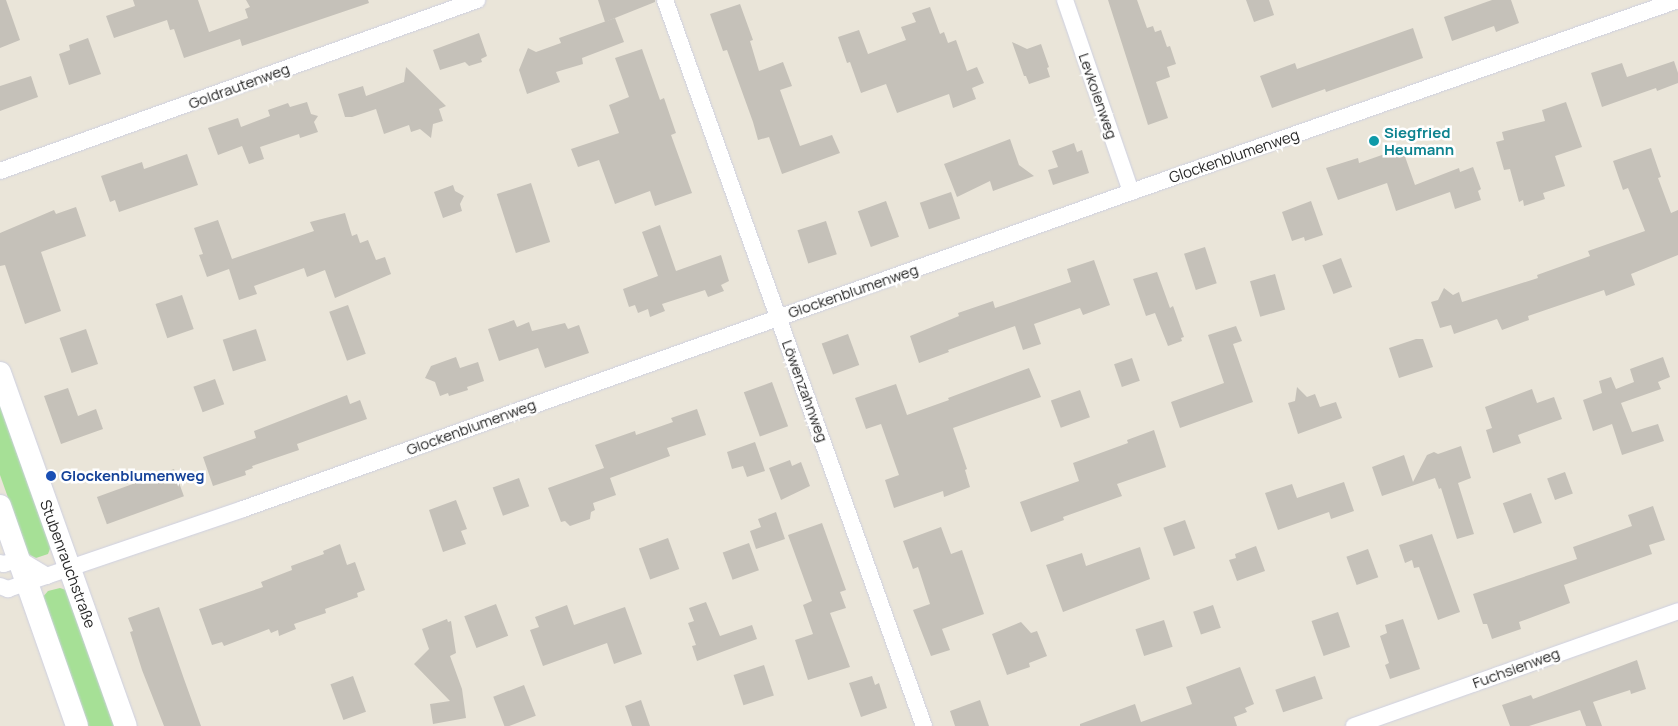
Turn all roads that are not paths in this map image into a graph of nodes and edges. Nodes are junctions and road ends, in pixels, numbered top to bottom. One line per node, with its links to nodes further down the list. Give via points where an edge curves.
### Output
1 (477, 0): 5 (street, Goldrautenweg)
2 (665, 0): 7 (street, Löwenzahnweg)
3 (1065, 0): 6 (street, Levkoienweg)
4 (1678, 0): 6 (street, Glockenblumenweg)
5 (0, 171)
6 (1131, 192): 7 (street, Glockenblumenweg)
7 (778, 318): 11 (street, Glockenblumenweg); 17 (street, Löwenzahnweg)
8 (0, 373): 11 (main road, Stubenrauchstraße)
9 (0, 506): 10 (main road)
10 (9, 561): 12 (main road)
11 (69, 567): 12 (street, Glockenblumenweg); 16 (main road, Stubenrauchstraße)
12 (37, 579): 13 (street, Glockenblumenweg, via 8,589); 15 (main road)
13 (0, 586)
14 (1678, 611): 18 (street, Fuchsienweg)
15 (77, 726)
16 (126, 726)
17 (924, 726)
18 (1354, 726)

